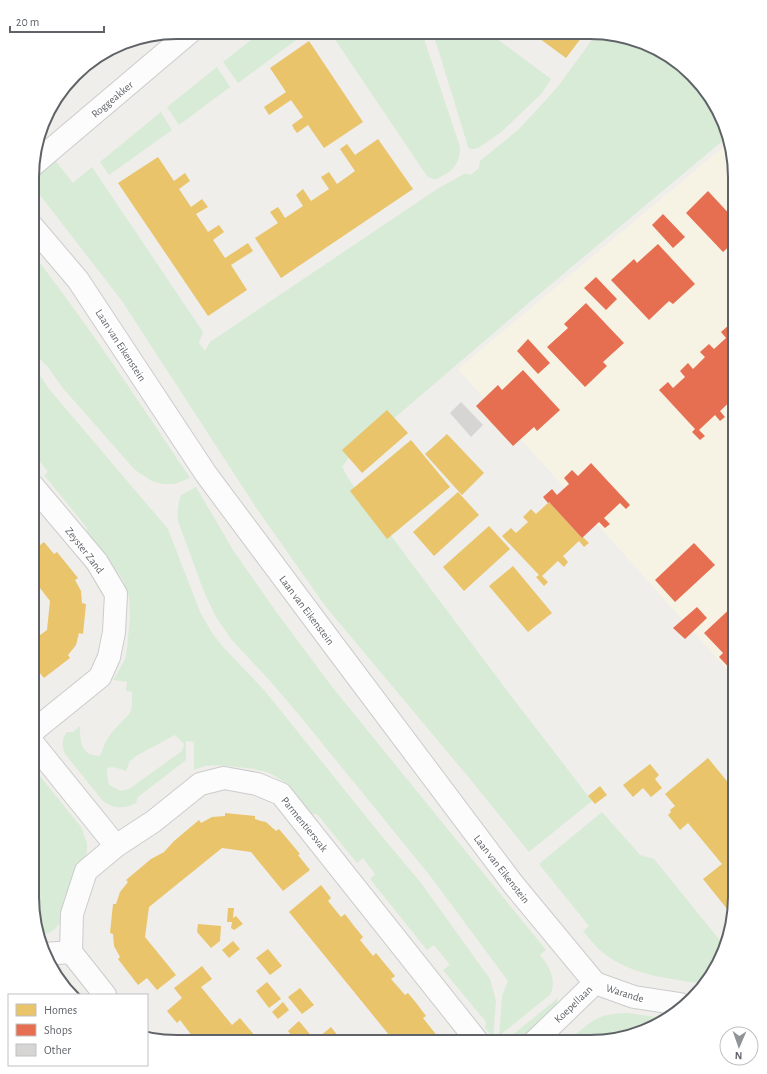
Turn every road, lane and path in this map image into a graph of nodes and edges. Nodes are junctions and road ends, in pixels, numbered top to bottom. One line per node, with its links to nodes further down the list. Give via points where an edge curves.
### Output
1 (182, 39): 2 (street, Roggeakker)
2 (40, 159)
3 (39, 234): 10 (street, Laan van Eikenstein, via 78,280 206,474 322,631 513,884)
4 (39, 493): 5 (street, Zeyster Zand, via 97,562 116,594 114,632 109,657 100,677)
5 (39, 726)
6 (39, 751): 7 (street)
7 (116, 846): 8 (street, Parmentiersvak, via 86,871 72,914); 13 (street, Parmentiersvak, via 154,821 200,784 224,778 257,784 281,794)
8 (71, 952): 9 (street); 11 (street)
9 (51, 954)
10 (595, 983): 12 (street, Warande, via 634,997); 14 (street, Koepellaan)
11 (104, 994)
12 (678, 1004)
13 (472, 1035)
14 (541, 1035)

